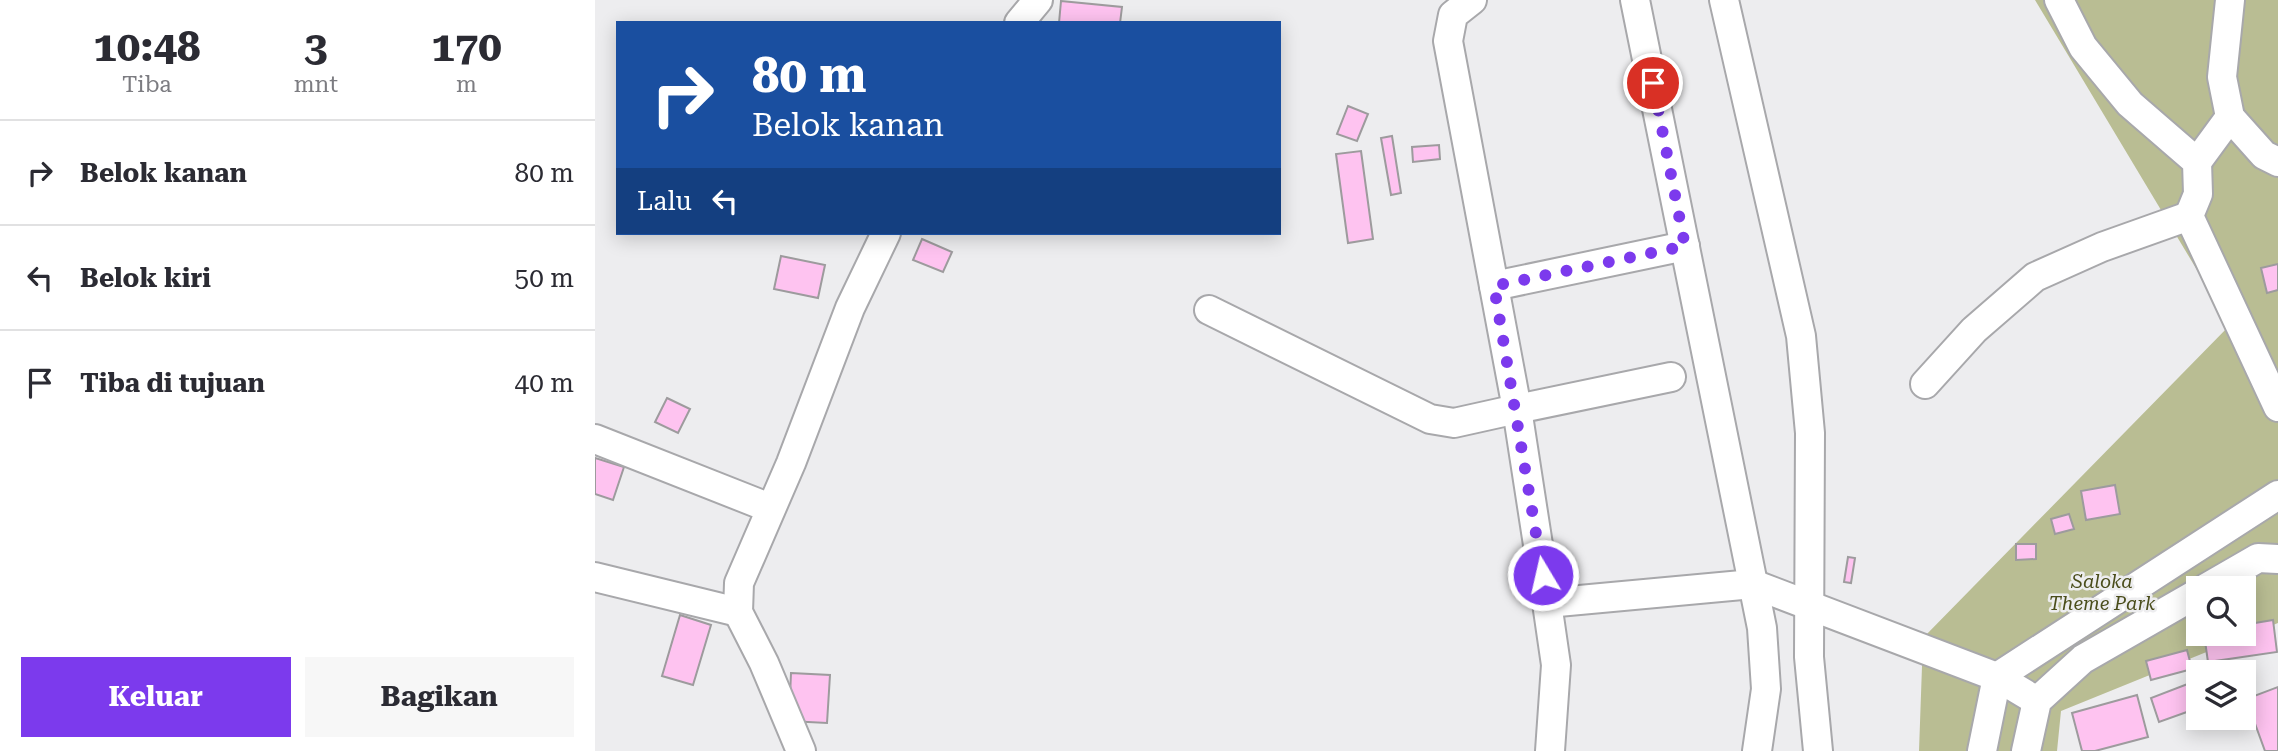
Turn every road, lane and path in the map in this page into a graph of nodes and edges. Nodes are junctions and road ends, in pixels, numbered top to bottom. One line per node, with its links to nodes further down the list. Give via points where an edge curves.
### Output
1 (1038, 0): 7 (street)
2 (1472, 0): 14 (street, via 1453,15 1448,41)
3 (1636, 0): 13 (street)
4 (1724, 0): 29 (street, via 1801,336 1810,433)
5 (2059, 0): 9 (street, via 2083,47 2130,104)
6 (2230, 0): 8 (street, via 2223,77)
7 (1021, 21)
8 (2230, 117): 9 (street); 10 (street, via 2264,155)
9 (2197, 162): 11 (street, via 2198,194)
10 (2278, 162)
11 (2189, 216): 17 (street, via 2035,277 1974,330); 18 (street)
12 (885, 235): 22 (street, via 854,297)
13 (1685, 246): 14 (street); 26 (street)
14 (1494, 286): 19 (street)
15 (1209, 310): 19 (street, via 1430,419 1454,423)
16 (1671, 377): 19 (street)
17 (1925, 384)
18 (2278, 407)
19 (1517, 409): 28 (street)
20 (595, 439): 22 (street)
21 (2278, 495): 31 (street)
22 (770, 508): 30 (street, via 739,583)
23 (2278, 559): 24 (street, via 2258,558)
24 (2227, 576)
25 (595, 577): 30 (street)
26 (1753, 584): 28 (street); 29 (street); 35 (street, via 1762,628 1766,689)
27 (2186, 600): 32 (street, via 2083,659)
28 (1547, 603): 34 (street, via 1556,665)
29 (1810, 608): 31 (street); 36 (street, via 1809,657)
30 (738, 612): 33 (street)
31 (1997, 677): 32 (street); 37 (street)
32 (2037, 701): 38 (street)
33 (801, 751)
34 (1550, 751)
35 (1757, 751)
36 (1818, 751)
37 (1982, 751)
38 (2026, 751)

